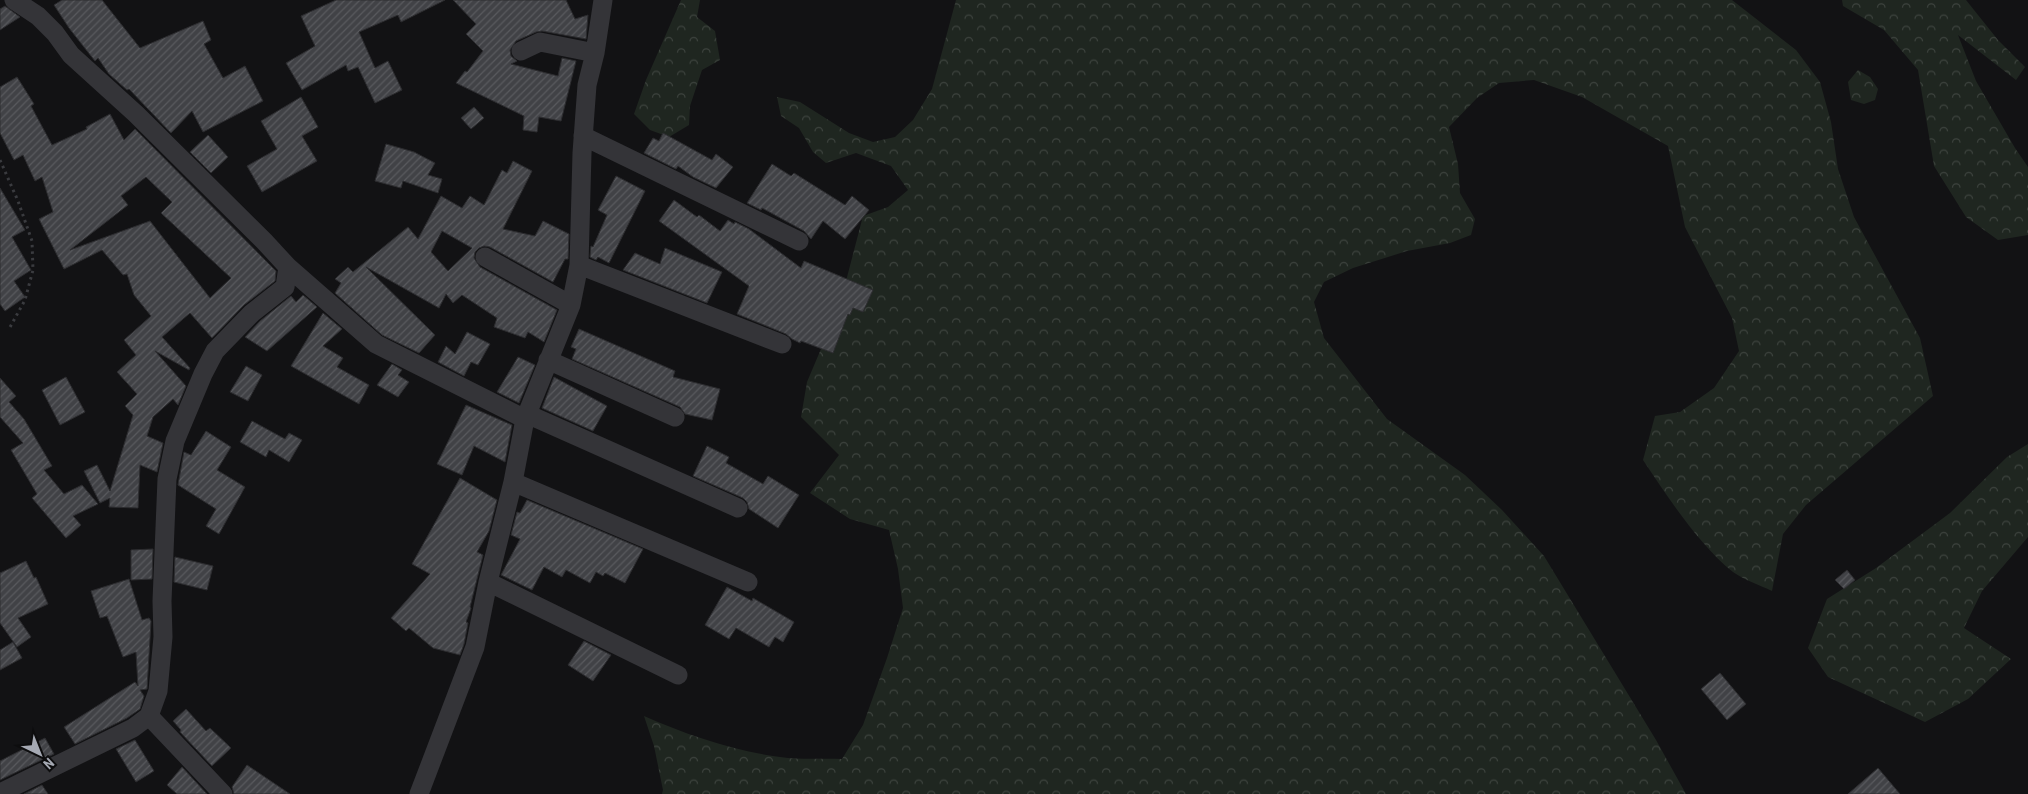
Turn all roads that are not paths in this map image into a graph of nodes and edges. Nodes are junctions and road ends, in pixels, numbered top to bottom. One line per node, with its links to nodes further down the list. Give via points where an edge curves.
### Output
1 (7, 0): 4 (street)
2 (14, 0): 11 (street, via 38,16 71,55 136,114)
3 (602, 0): 6 (street)
4 (0, 5)
5 (521, 51): 6 (street, via 540,42)
6 (595, 53): 7 (street, via 587,85)
7 (583, 136): 8 (street); 10 (street)
8 (799, 241)
9 (485, 257): 12 (street)
10 (579, 265): 12 (street); 13 (street)
11 (288, 267): 15 (street, via 376,344); 22 (street, via 284,286 215,351 176,442 167,479 163,637 158,691)
12 (571, 305): 14 (street)
13 (782, 344)
14 (548, 360): 15 (street); 16 (street)
15 (526, 416): 17 (street); 18 (street)
16 (675, 417)
17 (513, 482): 19 (street); 20 (street)
18 (738, 508)
19 (488, 582): 21 (street); 25 (street, via 475,647)
20 (748, 582)
21 (678, 675)
22 (150, 716): 23 (street, via 133,728); 24 (street)
23 (0, 793)
24 (223, 794)
25 (419, 794)

